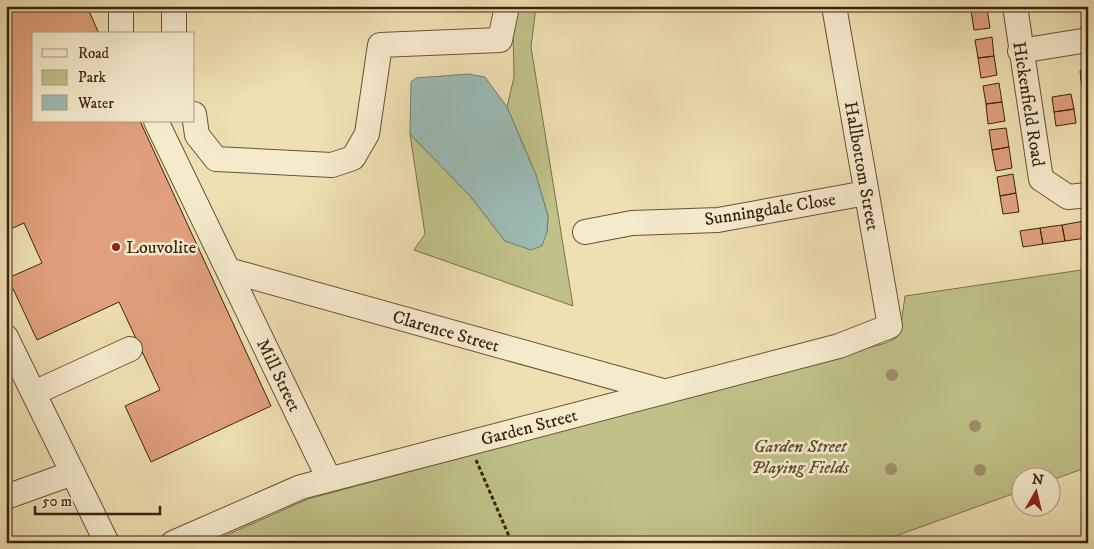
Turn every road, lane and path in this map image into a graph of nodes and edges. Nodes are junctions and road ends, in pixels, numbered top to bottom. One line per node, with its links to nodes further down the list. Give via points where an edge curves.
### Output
1 (121, 6): 6 (street)
2 (174, 6): 7 (street)
3 (507, 6): 10 (street, via 500,40 380,45 367,134 353,158 332,165 216,159 197,135)
4 (834, 6): 12 (street, Hallbottom Street)
5 (1014, 6): 9 (street, Hickenfield Road)
6 (121, 32)
7 (174, 32)
8 (1088, 40): 9 (street)
9 (1020, 51): 13 (street, Hickenfield Road, via 1042,179 1068,197)
10 (195, 121)
11 (156, 122): 15 (street, Mill Street)
12 (866, 193): 14 (street, Sunningdale Close, via 718,220 632,223); 16 (street, Hallbottom Street)
13 (1088, 194)
14 (585, 232)
15 (228, 270): 19 (street, Clarence Street); 23 (street, Mill Street)
16 (890, 326): 19 (street, Garden Street, via 839,346)
17 (9, 349): 20 (street)
18 (130, 349): 20 (street)
19 (665, 392): 21 (street, Garden Street)
20 (34, 393): 22 (street)
21 (469, 443): 23 (street, Garden Street); 27 (path)
22 (73, 473): 24 (street); 25 (street)
23 (329, 479): 26 (street, Garden Street, via 302,487)
24 (6, 497)
25 (107, 543)
26 (173, 543)
27 (512, 543)

